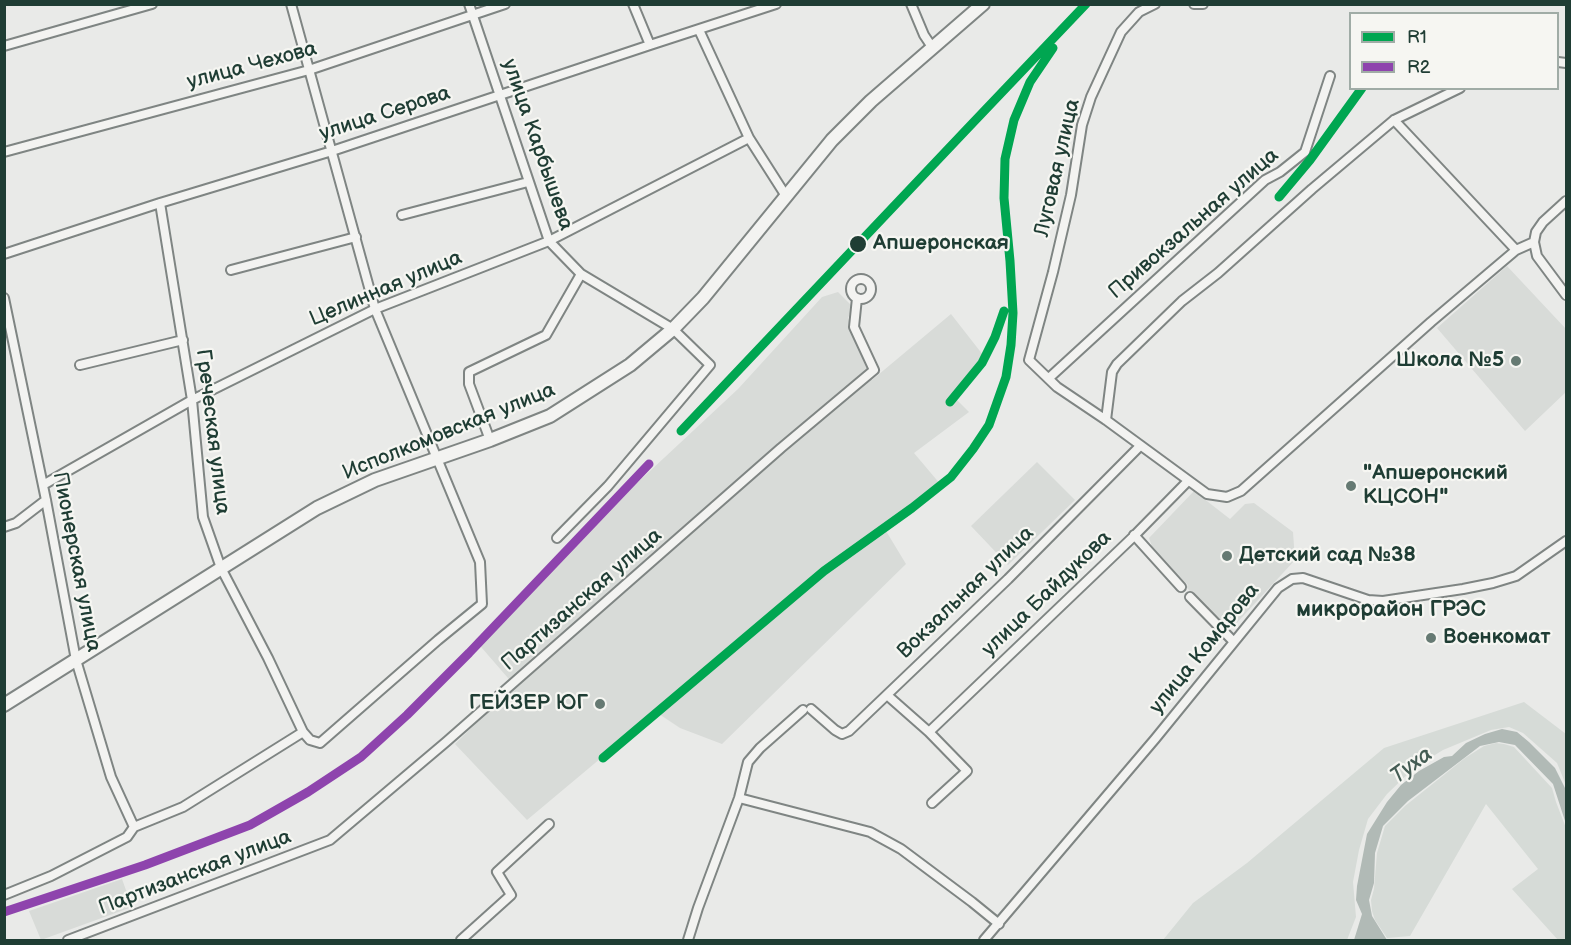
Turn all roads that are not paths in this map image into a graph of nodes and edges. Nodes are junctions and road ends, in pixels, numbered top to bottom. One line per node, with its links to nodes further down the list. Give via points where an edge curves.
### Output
1 (152, 4): 15 (street)
2 (291, 4): 17 (street)
3 (469, 4): 12 (street, улица Карбышева)
4 (505, 4): 12 (street, улица Чехова)
5 (633, 4): 14 (street)
6 (776, 4): 13 (street, улица Серова)
7 (911, 4): 16 (street)
8 (983, 4): 16 (main road, Исполкомовская улица)
9 (1155, 4): 44 (street, Луговая улица, via 1139,12 1121,32 1082,125 1071,195 1029,360)
10 (1194, 4): 11 (street)
11 (1203, 4)
12 (473, 16): 17 (street, улица Чехова); 20 (street, улица Карбышева)
13 (699, 30): 14 (street, улица Серова); 22 (street)
14 (650, 45): 20 (street, улица Серова)
15 (4, 46)
16 (932, 47): 26 (main road, Исполкомовская улица, via 840,132)
17 (309, 70): 23 (street); 24 (street, улица Чехова)
18 (1330, 76): 44 (street, Привокзальная улица, via 1305,152 1265,180)
19 (1456, 90): 21 (street)
20 (499, 95): 23 (street, улица Серова); 25 (street, улица Карбышева)
21 (1394, 120): 33 (street); 46 (street, via 1182,301 1117,364 1112,372)
22 (750, 138): 26 (street); 31 (street, Целинная улица)
23 (332, 151): 28 (street, улица Серова); 30 (street)
24 (4, 152)
25 (528, 182): 29 (street); 31 (street, улица Карбышева)
26 (786, 196): 41 (main road, Исполкомовская улица)
27 (1566, 201): 32 (street, via 1543,222)
28 (160, 203): 34 (street, улица Серова); 42 (street, Греческая улица)
29 (402, 215)
30 (356, 237): 35 (street); 40 (street)
31 (549, 241): 36 (street, улица Карбышева); 40 (street, Целинная улица)
32 (1534, 242): 33 (street); 37 (street, via 1537,256)
33 (1516, 250): 50 (street, via 1241,491 1227,497 1207,494)
34 (4, 254)
35 (231, 270)
36 (580, 274): 41 (street, улица Карбышева); 47 (street, via 546,335 470,372 470,384)
37 (1566, 295)
38 (4, 297): 51 (street, Пионерская улица)
39 (857, 298): 72 (street, Партизанская улица, via 854,327 874,370 330,840)
40 (375, 309): 45 (street, Целинная улица); 49 (street)
41 (673, 329): 47 (main road, Исполкомовская улица, via 630,365 550,416); 55 (street, улица Карбышева, via 710,365 608,486)
42 (183, 340): 43 (street); 45 (street, Греческая улица)
43 (80, 365)
44 (1049, 378): 46 (street)
45 (192, 400): 51 (street, Целинная улица); 57 (street, Греческая улица, via 203,517)
46 (1106, 420): 48 (street)
47 (490, 440): 49 (main road, Исполкомовская улица)
48 (1140, 446): 50 (street); 62 (street, Вокзальная улица)
49 (438, 459): 57 (main road, Исполкомовская улица, via 375,480 317,508); 64 (street, via 480,562 482,604 320,743)
50 (1188, 481): 54 (street, улица Байдукова)
51 (43, 484): 52 (street, Пионерская улица)
52 (46, 500): 53 (street, via 16,523); 61 (street, Пионерская улица)
53 (4, 527)
54 (1134, 535): 58 (street); 65 (street, улица Байдукова)
55 (556, 537)
56 (1566, 541): 60 (street, улица Комарова, via 1516,576 1383,601 1368,600 1303,578 1292,579 1278,588)
57 (221, 568): 61 (main road, Исполкомовская улица); 64 (street, Греческая улица)
58 (1181, 587)
59 (1190, 597): 60 (street)
60 (1234, 642): 71 (street, улица Комарова)
61 (76, 660): 63 (main road, Исполкомовская улица); 69 (street, Пионерская улица, via 111,777)
62 (888, 695): 65 (street); 66 (street, Вокзальная улица, via 842,734 807,710 759,748 748,762)
63 (4, 705)
64 (303, 732): 69 (street, via 183,807)
65 (929, 732): 67 (street, via 967,771)
66 (739, 798): 71 (street, via 870,832 901,849); 74 (street, Вокзальная улица)
67 (932, 803)
68 (549, 824): 73 (street, via 497,872 510,895)
69 (134, 827): 70 (street, via 127,837)
70 (4, 895)
71 (999, 924): 75 (street, улица Комарова)
72 (68, 940)
73 (460, 940)
74 (688, 940)
75 (984, 940)

